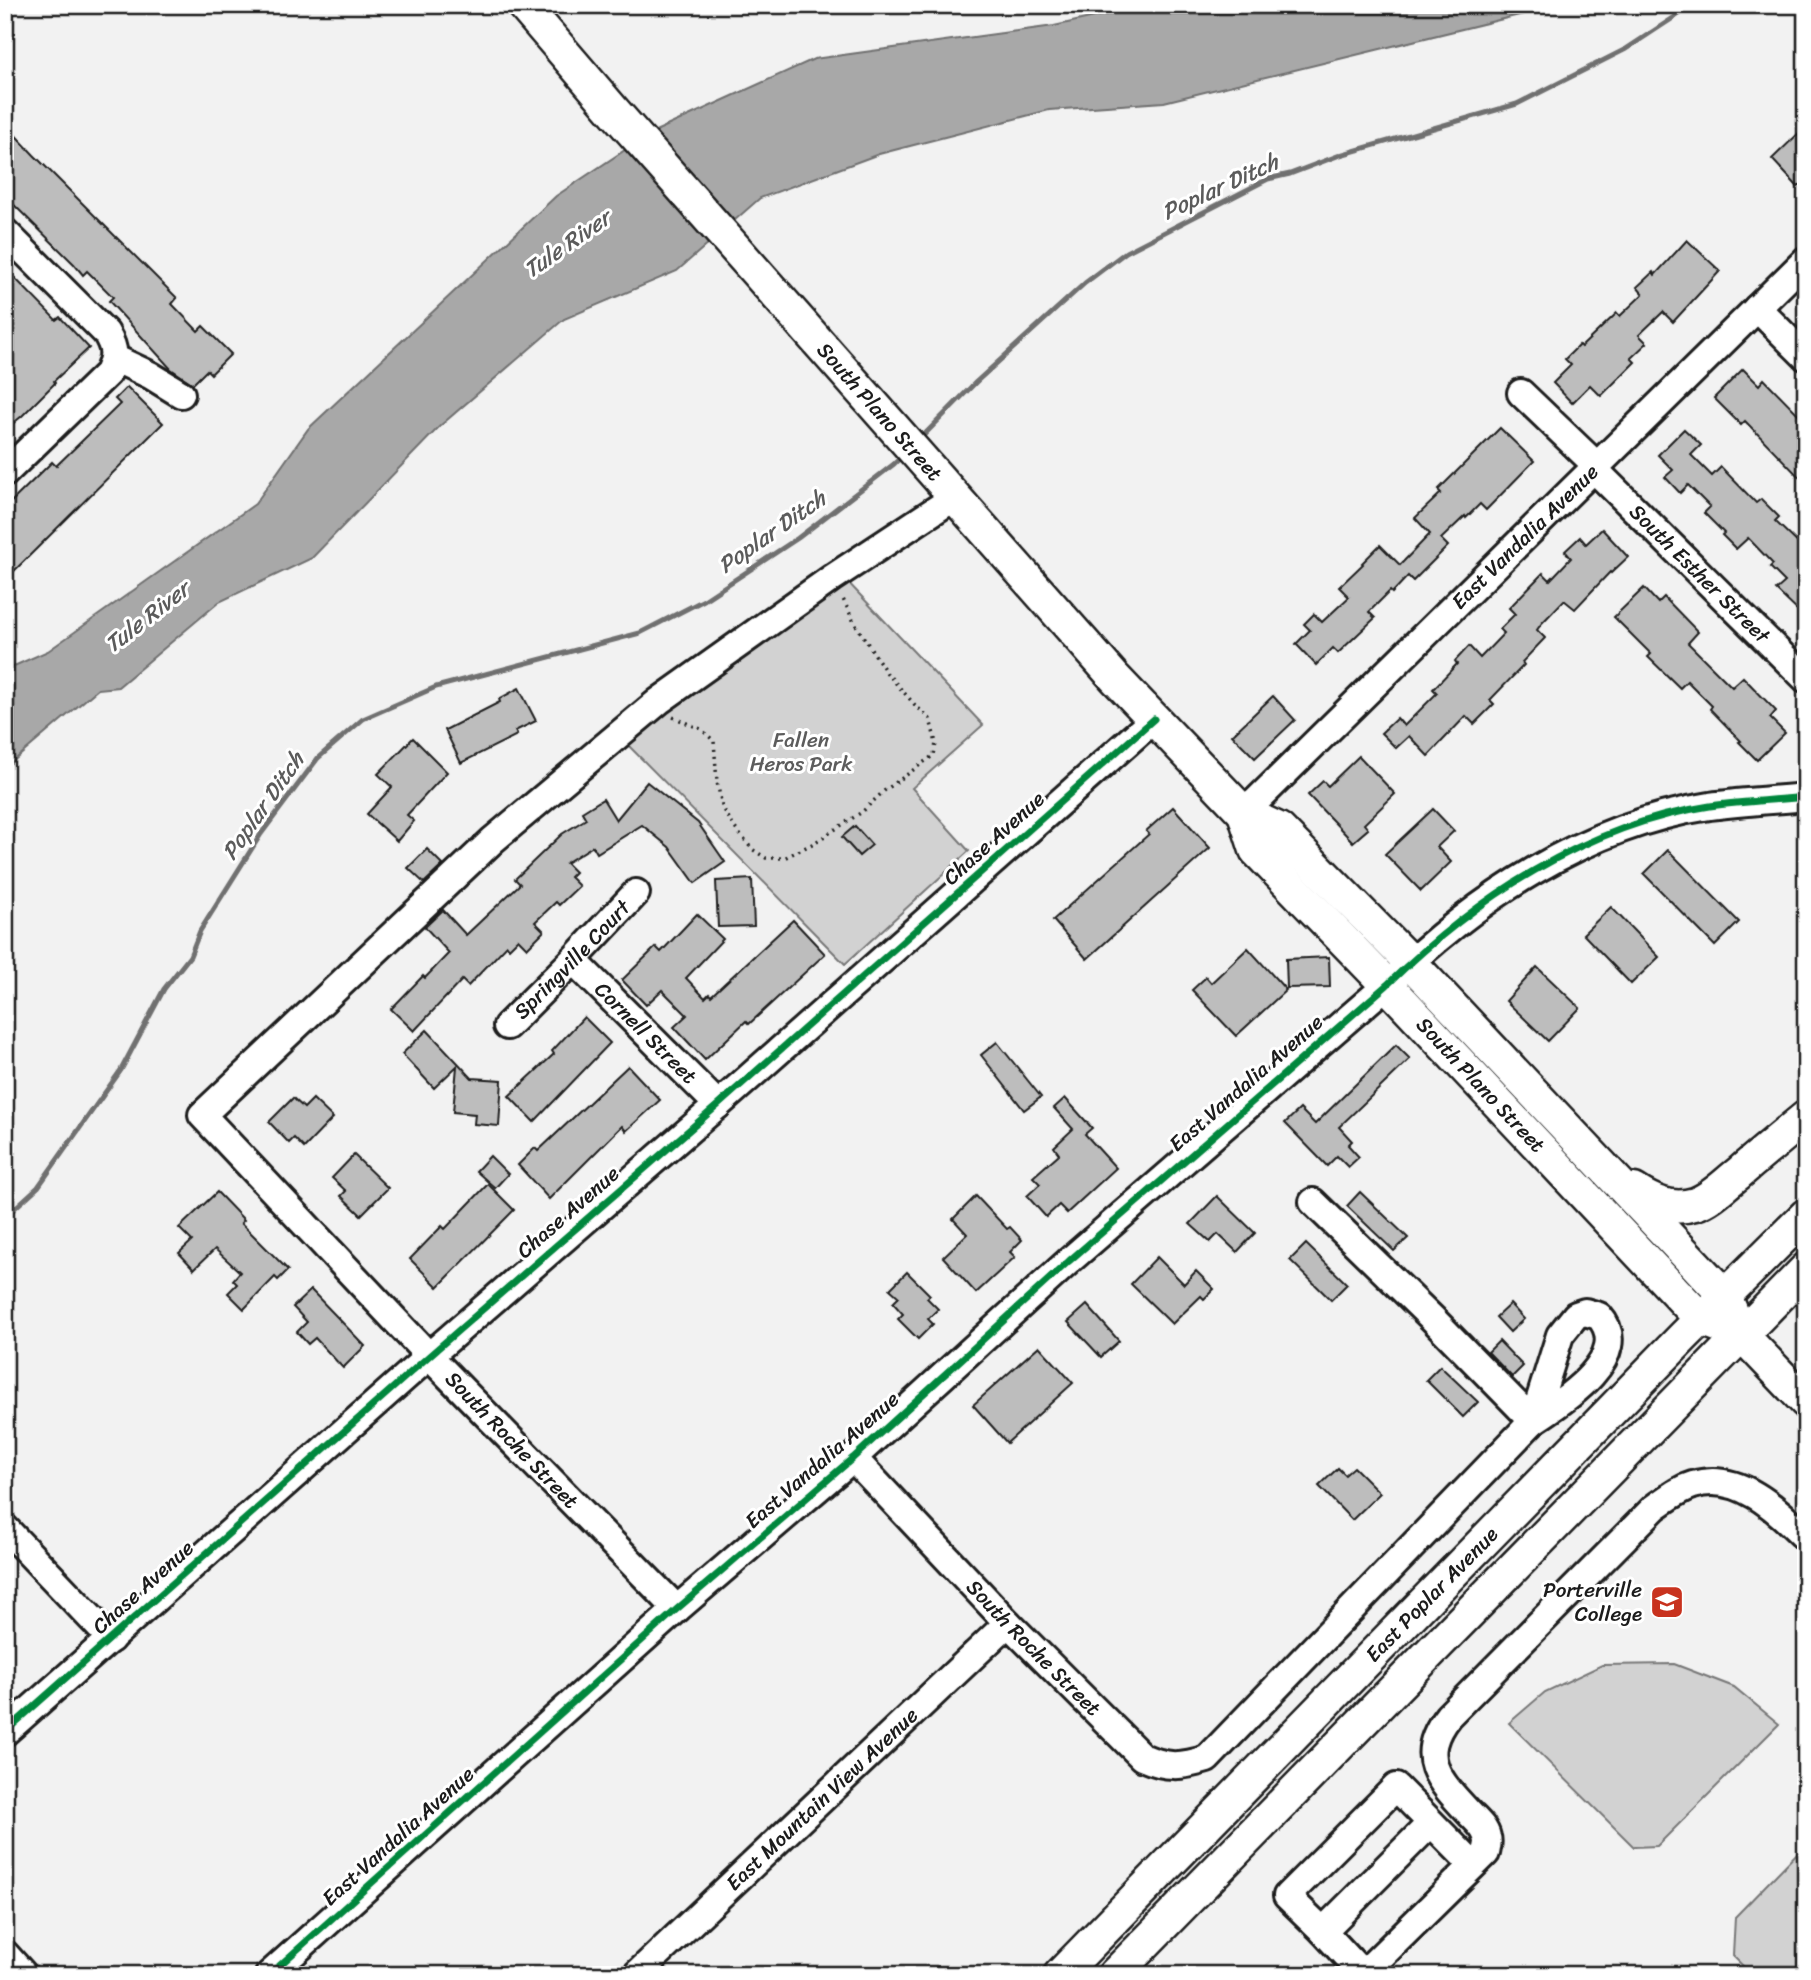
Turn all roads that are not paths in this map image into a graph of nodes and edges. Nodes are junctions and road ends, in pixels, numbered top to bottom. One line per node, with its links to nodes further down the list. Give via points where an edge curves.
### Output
1 (523, 5): 11 (main road, South Plano Street)
2 (5, 232): 6 (street, via 106,333 113,345)
3 (1806, 260): 4 (street, East Vandalia Avenue)
4 (1756, 308): 5 (street); 9 (street, East Vandalia Avenue)
5 (1806, 358)
6 (111, 366): 8 (street, via 150,375); 10 (street)
7 (1521, 393): 9 (street, South Esther Street)
8 (181, 394)
9 (1595, 467): 12 (street, South Esther Street); 15 (street, East Vandalia Avenue)
10 (5, 473)
11 (946, 487): 13 (main road, South Plano Street); 29 (street, South Roche Street, via 832,578 659,701 493,840 202,1115)
12 (1806, 679)
13 (1154, 719): 15 (main road, South Plano Street); 20 (street, Chase Avenue)
14 (1806, 797): 18 (street, East Vandalia Avenue, via 1708,807 1644,821 1575,848 1491,897)
15 (1244, 813): 18 (main road, South Plano Street, via 1256,849)
16 (636, 893): 17 (street, Springville Court)
17 (573, 960): 19 (street, Springville Court); 20 (street, Cornell Street)
18 (1399, 973): 22 (main road, South Plano Street); 27 (main road, South Plano Street); 31 (street, East Vandalia Avenue, via 1069,1261)
19 (507, 1027)
20 (718, 1105): 29 (street, Chase Avenue)
21 (1806, 1116): 22 (main road, via 1695,1204 1668,1206 1648,1199)
22 (1604, 1168): 26 (main road, South Plano Street)
23 (1313, 1202): 35 (street, South Roche Street, via 1533,1421 1207,1759 1169,1766 1142,1757)
24 (1806, 1215): 26 (main road, East Poplar Avenue)
25 (1806, 1269): 28 (main road, East Poplar Avenue)
26 (1725, 1296): 27 (main road, East Poplar Avenue); 28 (main road, South Plano Street)
27 (1701, 1319): 28 (main road, South Plano Street); 46 (main road, East Poplar Avenue)
28 (1741, 1334): 30 (main road, South Plano Street); 47 (main road, East Poplar Avenue)
29 (429, 1356): 34 (street, South Roche Street); 36 (street, Chase Avenue)
30 (1806, 1402)
31 (853, 1458): 34 (street, East Vandalia Avenue); 35 (street, South Roche Street)
32 (5, 1528): 36 (street)
33 (1806, 1538): 39 (street, via 1752,1493 1712,1483 1674,1493 1625,1536 1438,1730 1433,1741 1434,1766 1488,1837 1486,1853)
34 (677, 1609): 44 (street, East Vandalia Avenue)
35 (1008, 1623): 45 (street, East Mountain View Avenue)
36 (111, 1639): 37 (street, Chase Avenue)
37 (5, 1732)
38 (1432, 1823): 39 (street); 40 (street); 40 (street, via 1396,1787 1287,1896)
39 (1473, 1865): 42 (street)
40 (1323, 1931): 42 (street)
41 (5, 1954): 43 (street)
42 (1373, 1971)
43 (24, 1975)
44 (269, 1975)
45 (636, 1975)
46 (1060, 1975)
47 (1114, 1975)

